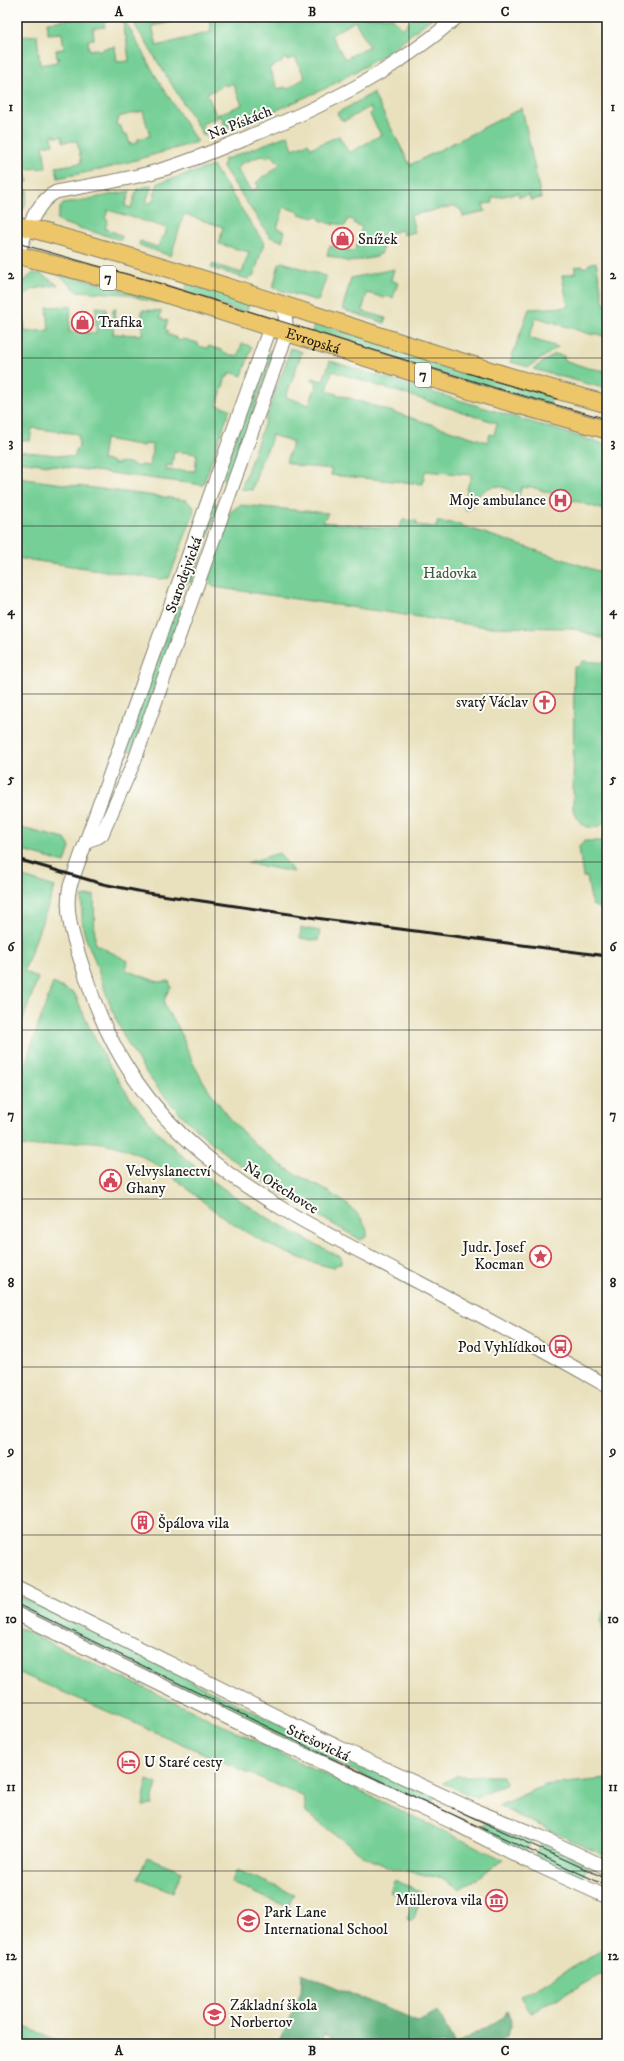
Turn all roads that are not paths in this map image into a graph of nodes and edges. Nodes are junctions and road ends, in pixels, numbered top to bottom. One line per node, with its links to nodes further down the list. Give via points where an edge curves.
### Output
1 (457, 17): 2 (street, Na Pískách, via 418,49 382,73 302,114 158,171 56,192 48,196)
2 (23, 227): 3 (street, Evropská); 4 (main road, Evropská / 7, via 174,270)
3 (17, 255): 5 (main road, Evropská / 7, via 153,290)
4 (284, 306): 6 (street, Starodejvická); 7 (main road, Evropská / 7)
5 (270, 328): 6 (main road, Evropská / 7); 9 (street, Starodejvická)
6 (287, 333): 8 (main road, Evropská / 7, via 487,396); 9 (street, Starodejvická, via 134,762 102,834)
7 (607, 404)
8 (607, 430)
9 (86, 841): 10 (street, Starodejvická)
10 (67, 897): 11 (street, Na Ořechovce, via 74,940 95,1006 112,1043 145,1095 190,1144 225,1172 293,1215 479,1314)
11 (607, 1386)
12 (17, 1587): 14 (street, Střešovická, via 336,1746)
13 (17, 1614): 15 (street, Střešovická, via 278,1742)
14 (607, 1868)
15 (607, 1897)

